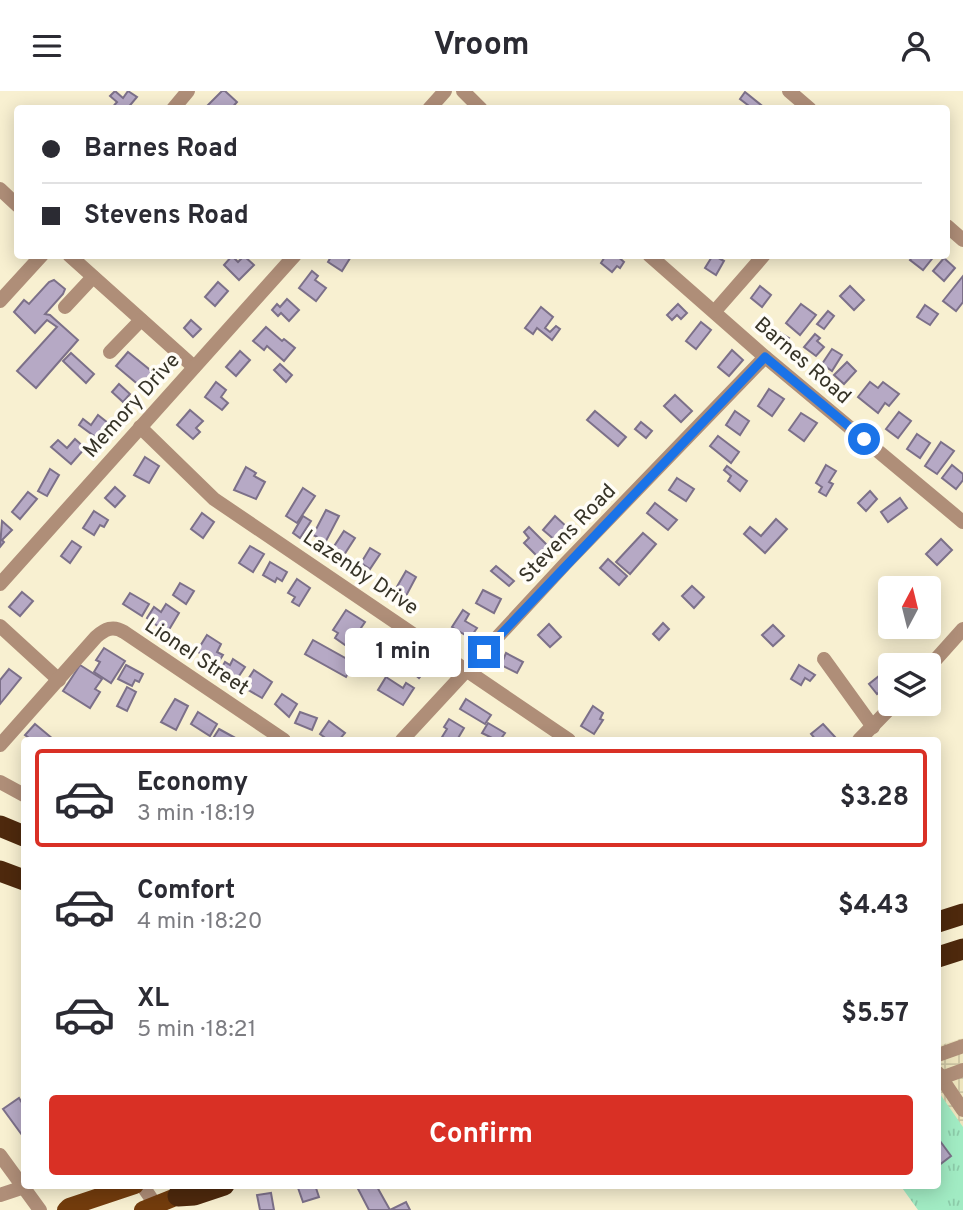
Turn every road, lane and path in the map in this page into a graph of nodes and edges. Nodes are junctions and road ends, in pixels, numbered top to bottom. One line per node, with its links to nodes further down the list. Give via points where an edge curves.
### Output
1 (188, 91): 5 (street)
2 (445, 91): 6 (street)
3 (463, 91): 7 (street)
4 (789, 91): 8 (street)
5 (176, 105)
6 (433, 105)
7 (477, 105)
8 (805, 105)
9 (0, 189): 10 (street)
10 (14, 202)
11 (39, 259): 17 (street)
12 (73, 259): 16 (street)
13 (291, 259): 23 (street, Memory Drive)
14 (654, 259): 19 (street, Barnes Road)
15 (760, 259): 19 (street)
16 (93, 277): 18 (street); 20 (street)
17 (0, 301)
18 (65, 307)
19 (715, 311): 22 (street, Barnes Road)
20 (141, 320): 21 (street); 23 (street)
21 (110, 352)
22 (765, 357): 25 (street, Barnes Road); 31 (street, Stevens Road)
23 (194, 367): 24 (street, Memory Drive)
24 (140, 426): 26 (street, Memory Drive); 31 (street, Lazenby Drive, via 214,499)
25 (963, 522)
26 (0, 584)
27 (0, 626): 32 (street)
28 (963, 629): 29 (street)
29 (941, 654)
30 (824, 659): 34 (street)
31 (467, 669): 36 (street, Stevens Road); 37 (street, Lazenby Drive)
32 (60, 680): 35 (street, Lionel Street, via 102,633 120,629); 39 (street, Lionel Street)
33 (883, 716): 34 (street)
34 (873, 727): 38 (street)
35 (280, 737)
36 (405, 737)
37 (565, 737)
38 (862, 737)
39 (0, 745)
40 (0, 782): 41 (street)
41 (21, 793)
42 (0, 826): 43 (highway)
43 (21, 835)
44 (0, 871): 45 (highway)
45 (21, 879)
46 (963, 905): 47 (highway)
47 (941, 911)
48 (963, 914): 49 (highway)
49 (941, 921)
50 (963, 949): 51 (highway)
51 (941, 956)
52 (963, 1046): 53 (street)
53 (941, 1054)
54 (963, 1070): 55 (street)
55 (941, 1075)
56 (941, 1076): 57 (street)
57 (960, 1101)
58 (3, 1164): 59 (street)
59 (21, 1184)
60 (21, 1188): 66 (street)
61 (25, 1189): 68 (street)
62 (123, 1189): 69 (main road)
63 (144, 1189): 67 (street)
64 (212, 1189): 65 (highway, via 194,1195)
65 (186, 1191): 67 (main road)
66 (0, 1195)
67 (153, 1208)
68 (40, 1210)
69 (66, 1210)

